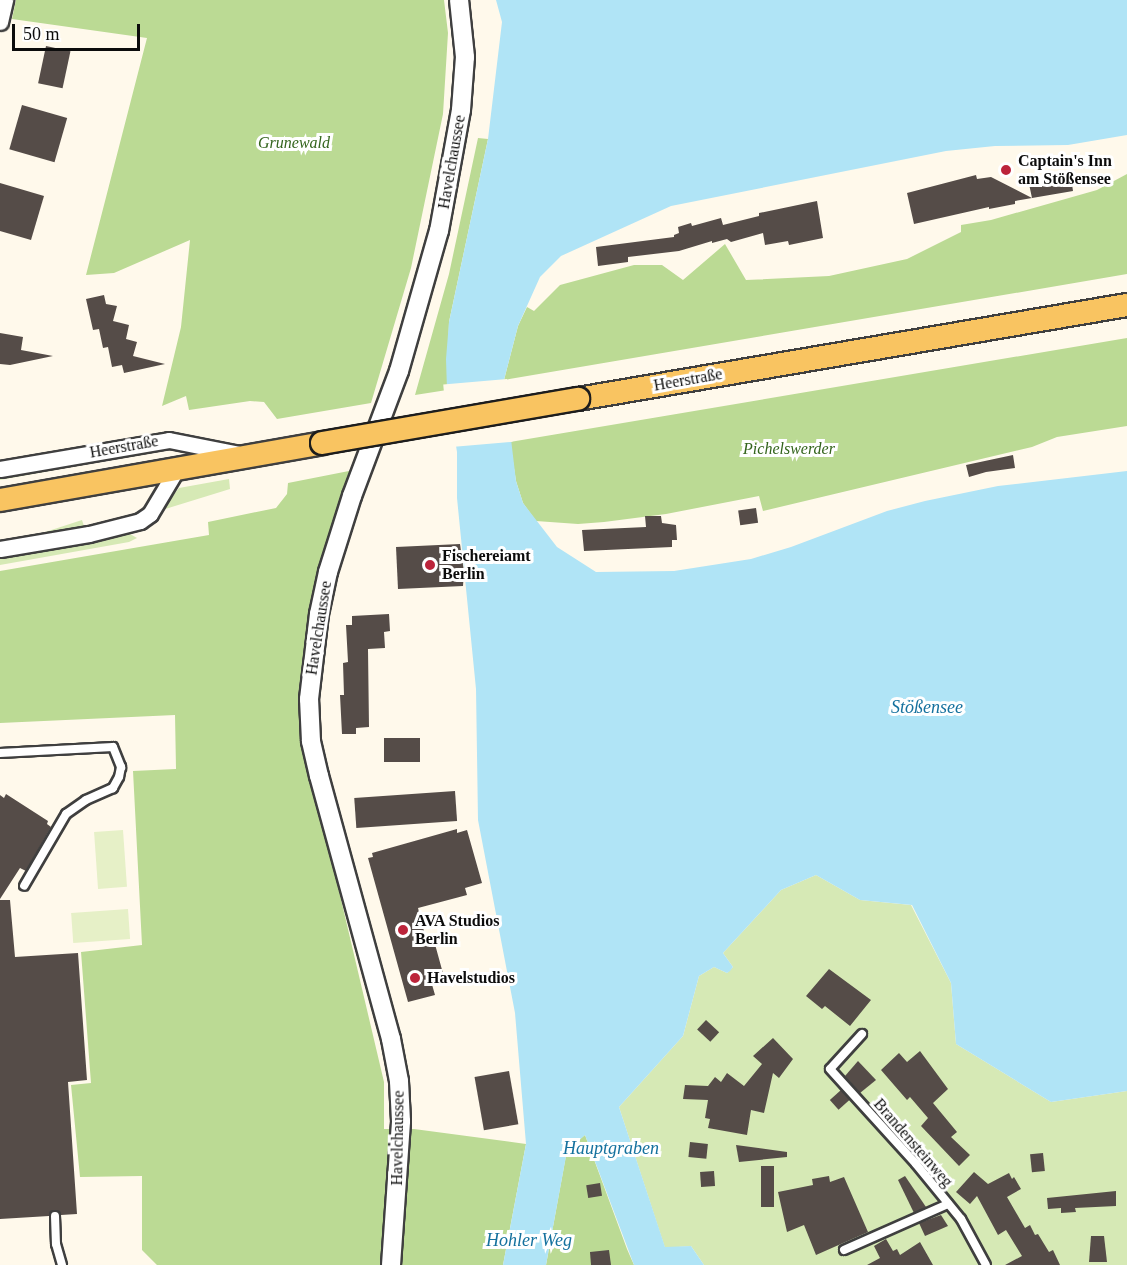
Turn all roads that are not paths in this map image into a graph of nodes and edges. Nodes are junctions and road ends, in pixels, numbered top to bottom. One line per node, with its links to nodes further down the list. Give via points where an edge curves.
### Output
1 (5, 0): 3 (street)
2 (459, 0): 17 (street, Havelchaussee, via 464,68 440,231 399,371 328,572 309,699 311,741 319,776 399,1081 401,1121)
3 (0, 22)
4 (1127, 305): 5 (main road, Heerstraße, bridge)
5 (248, 455): 6 (main road, Heerstraße); 7 (street, Heerstraße, via 169,440)
6 (178, 468): 8 (main road, Heerstraße); 9 (street, via 150,514 140,521)
7 (0, 469)
8 (0, 500)
9 (0, 549)
10 (0, 753): 11 (lane, via 113,747 121,767 113,788 66,814)
11 (24, 886)
12 (862, 1034): 13 (lane, Brandensteinweg, via 830,1069)
13 (948, 1204): 15 (lane, Brandensteinweg); 18 (lane, Brandensteinweg, via 961,1219)
14 (55, 1216): 16 (lane)
15 (844, 1250)
16 (62, 1265)
17 (391, 1265)
18 (986, 1265)

